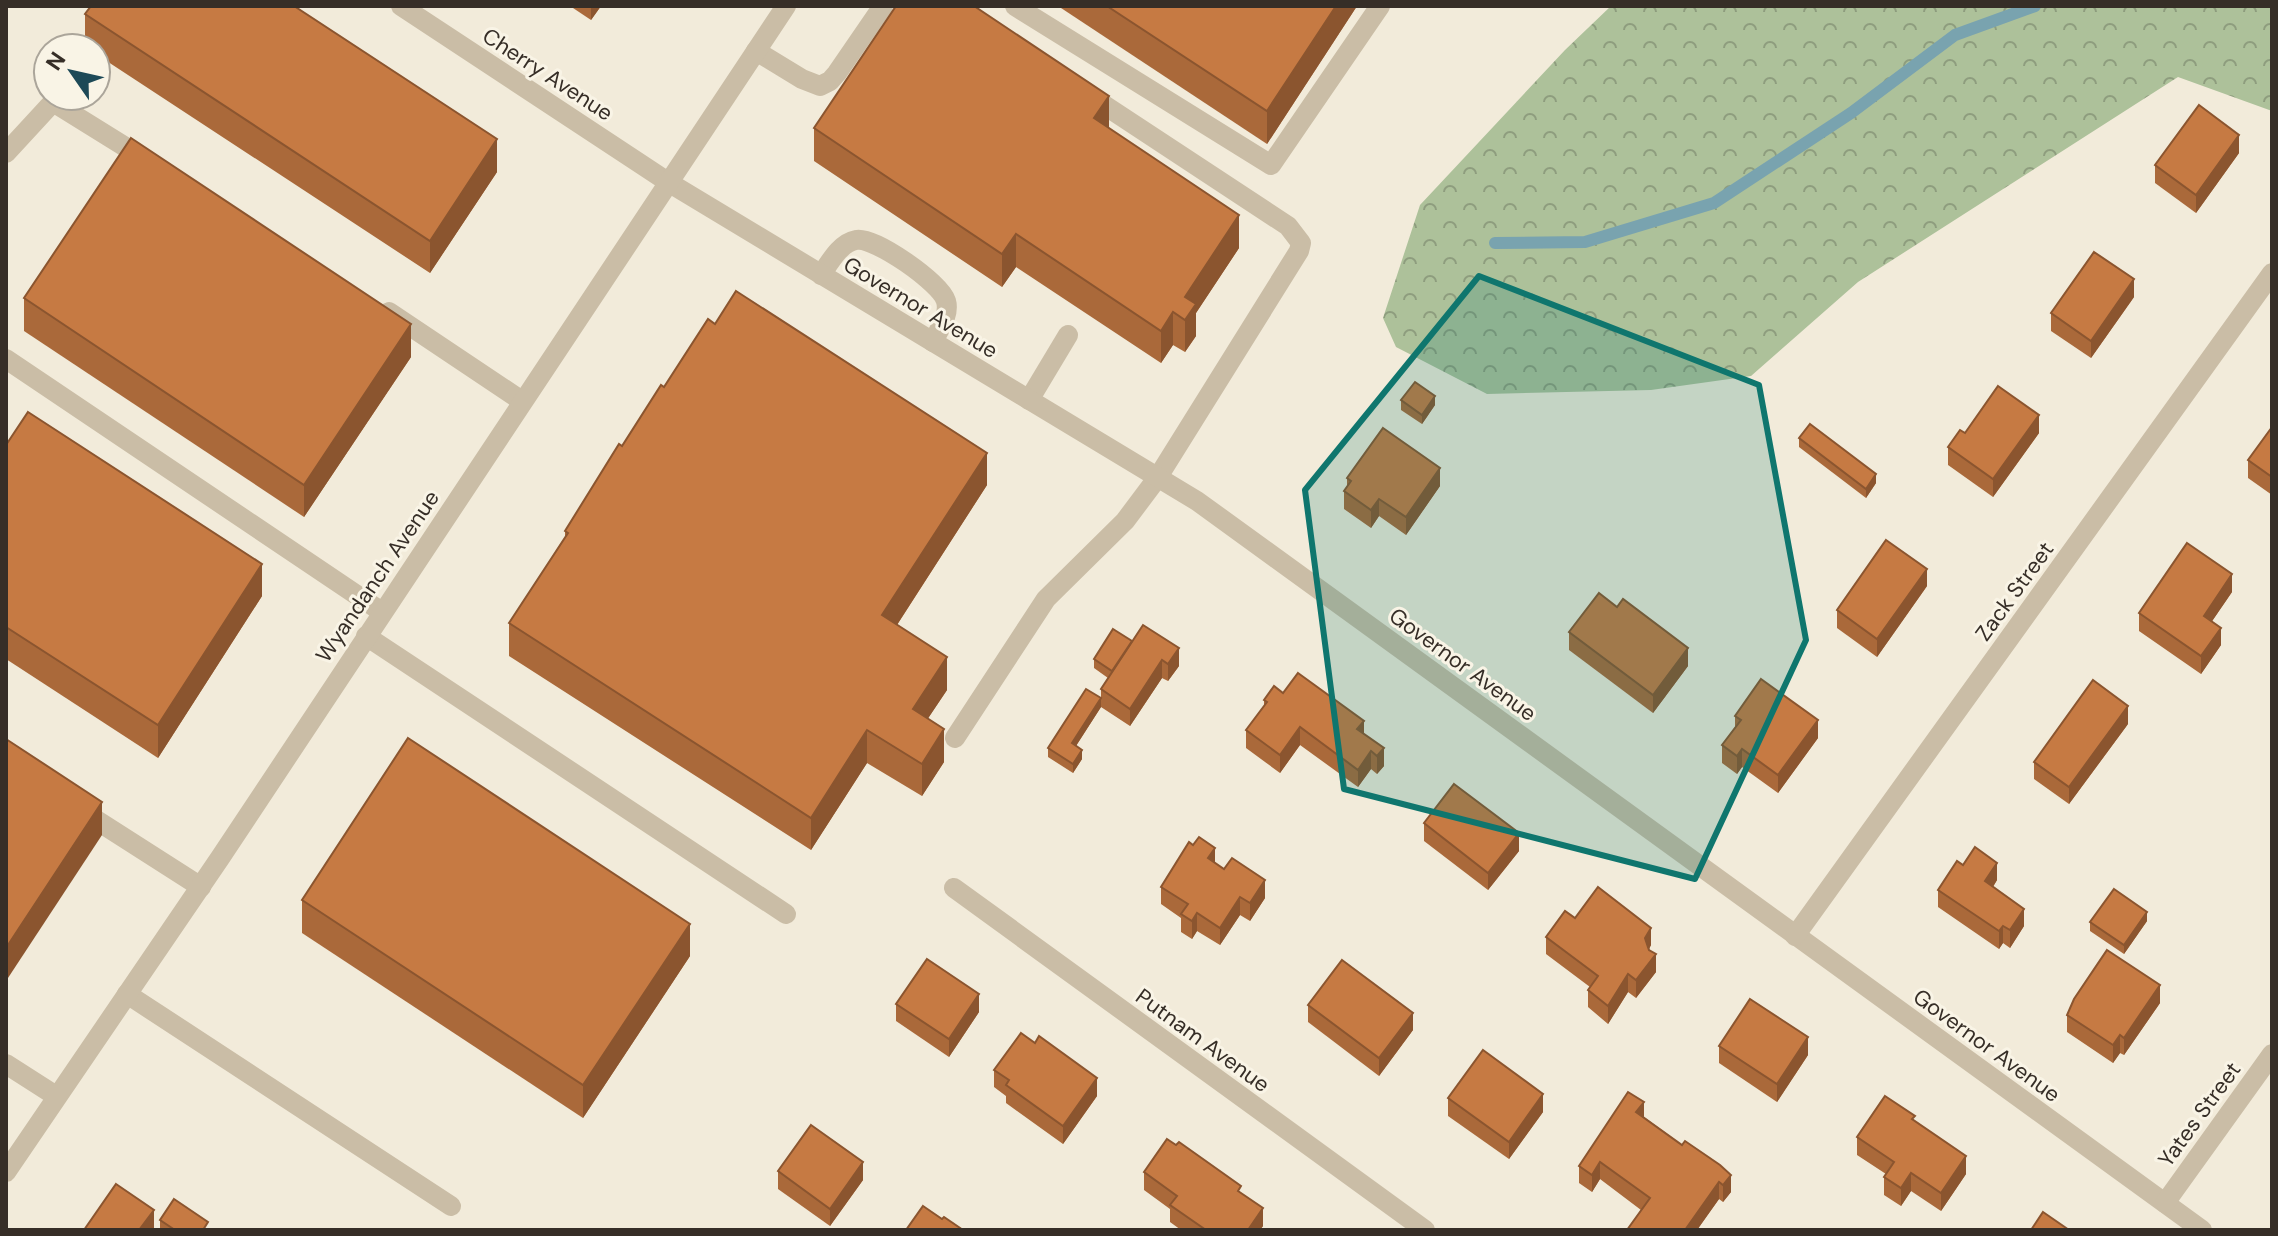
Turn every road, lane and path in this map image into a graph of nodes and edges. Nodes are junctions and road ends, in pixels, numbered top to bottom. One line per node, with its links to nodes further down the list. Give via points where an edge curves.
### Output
1 (401, 6): 10 (street, Cherry Avenue)
2 (786, 6): 6 (street, Wyandanch Avenue)
3 (883, 6): 6 (street, via 837,73 820,86)
4 (1015, 6): 5 (street, via 1271,165)
5 (1380, 6)
6 (756, 51): 10 (street, Wyandanch Avenue)
7 (1073, 85): 19 (street, via 1288,226 1301,243)
8 (6, 153): 9 (street, via 53,102)
9 (160, 169)
10 (668, 182): 12 (street, Governor Avenue); 18 (street, Wyandanch Avenue)
11 (2272, 273): 27 (street, Zack Street)
12 (821, 275): 15 (street, Governor Avenue); 15 (street, via 851,242 867,240 882,248 942,292 947,314)
13 (373, 302): 18 (street)
14 (1068, 335): 17 (street)
15 (933, 342): 17 (street, Governor Avenue)
16 (6, 359): 20 (street)
17 (1029, 400): 19 (street, Governor Avenue)
18 (522, 401): 20 (street, Wyandanch Avenue)
19 (1158, 477): 22 (street, via 1125,521 1046,599); 27 (street, Governor Avenue)
20 (382, 612): 21 (street, Wyandanch Avenue)
21 (366, 636): 24 (street, Wyandanch Avenue); 26 (street)
22 (955, 738)
23 (59, 795): 24 (street)
24 (201, 887): 28 (street, Wyandanch Avenue)
25 (954, 888): 35 (street, Putnam Avenue)
26 (786, 914)
27 (1795, 936): 33 (street, Governor Avenue)
28 (127, 994): 31 (street, Wyandanch Avenue); 34 (street)
29 (2272, 1054): 33 (street, Yates Street)
30 (6, 1064): 31 (street)
31 (56, 1096): 32 (street, Wyandanch Avenue)
32 (6, 1172)
33 (2165, 1203): 36 (street, Governor Avenue)
34 (451, 1206)
35 (1425, 1230)
36 (2202, 1230)

